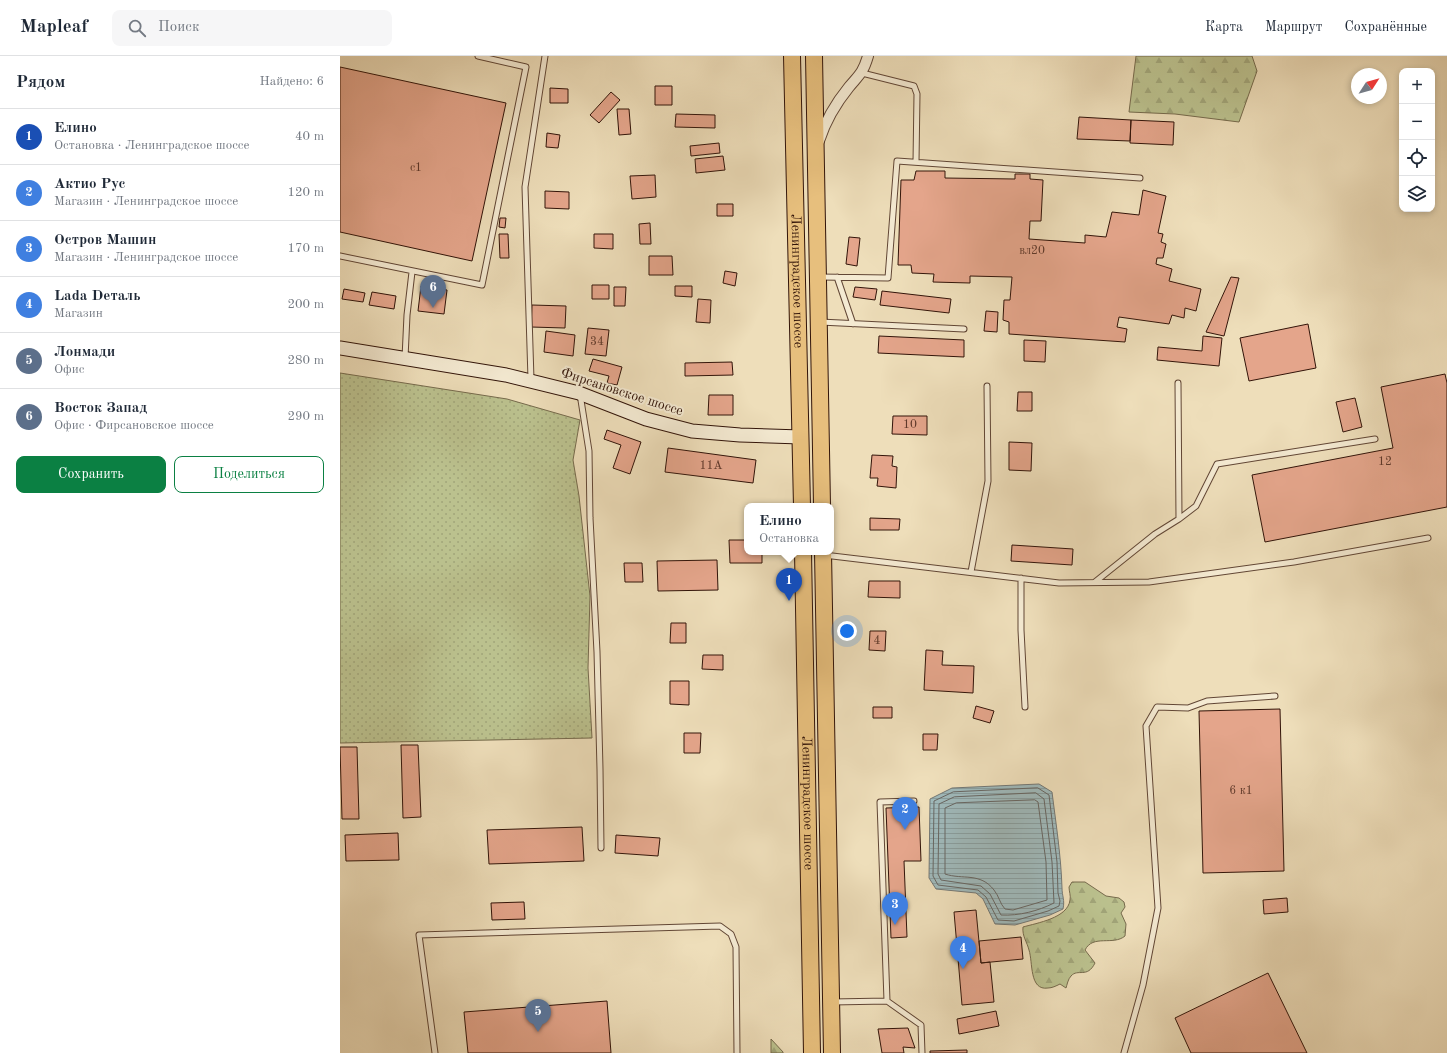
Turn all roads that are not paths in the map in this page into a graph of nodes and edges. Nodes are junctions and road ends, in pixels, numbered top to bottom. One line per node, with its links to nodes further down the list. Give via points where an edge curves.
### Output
1 (478, 56): 11 (lane, via 526,67 482,285)
2 (545, 56): 19 (lane, via 525,187)
3 (792, 56): 23 (highway, Ленинградское шоссе)
4 (814, 56): 7 (highway, Ленинградское шоссе)
5 (868, 56): 6 (street)
6 (862, 73): 7 (street, via 835,107 822,132); 8 (lane, via 914,86 917,94)
7 (816, 153): 12 (highway, Ленинградское шоссе)
8 (916, 162): 9 (lane); 13 (lane, via 897,161 888,278)
9 (1140, 178)
10 (340, 256): 11 (lane)
11 (412, 272): 18 (lane)
12 (819, 277): 13 (lane); 14 (highway, Ленинградское шоссе)
13 (837, 277): 15 (lane)
14 (819, 322): 15 (lane); 26 (highway, Ленинградское шоссе)
15 (853, 324): 16 (lane)
16 (964, 330)
17 (340, 348): 18 (main road, Фирсановское шоссе)
18 (405, 358): 19 (main road, Фирсановское шоссе)
19 (531, 381): 22 (main road, Фирсановское шоссе)
20 (1178, 383): 27 (lane)
21 (987, 386): 32 (lane, via 988,480)
22 (579, 393): 23 (main road, Фирсановское шоссе, via 646,419 692,431); 38 (lane, via 589,451)
23 (801, 437): 25 (highway, Ленинградское шоссе)
24 (1375, 439): 27 (lane, via 1217,464 1196,506)
25 (802, 503)
26 (822, 503)
27 (1179, 519): 34 (lane, via 1155,534)
28 (1428, 538): 34 (lane, via 1294,562 1156,581)
29 (803, 555): 43 (highway, Ленинградское шоссе)
30 (823, 555): 40 (highway, Ленинградское шоссе)
31 (831, 555): 32 (lane)
32 (971, 572): 33 (lane)
33 (1021, 578): 34 (lane, via 1059,583); 36 (lane)
34 (1095, 582)
35 (1275, 696): 46 (lane, via 1207,701 1188,708 1157,707 1146,726 1158,908 1143,985)
36 (1025, 707)
37 (914, 801): 39 (lane, via 880,802)
38 (601, 848)
39 (886, 1000): 40 (lane); 45 (lane, via 922,1025)
40 (831, 1002): 44 (highway, Ленинградское шоссе)
41 (435, 1053): 42 (lane, via 419,935 720,926 731,934 736,947)
42 (737, 1053)
43 (812, 1053)
44 (832, 1053)
45 (922, 1053)
46 (1124, 1053)

